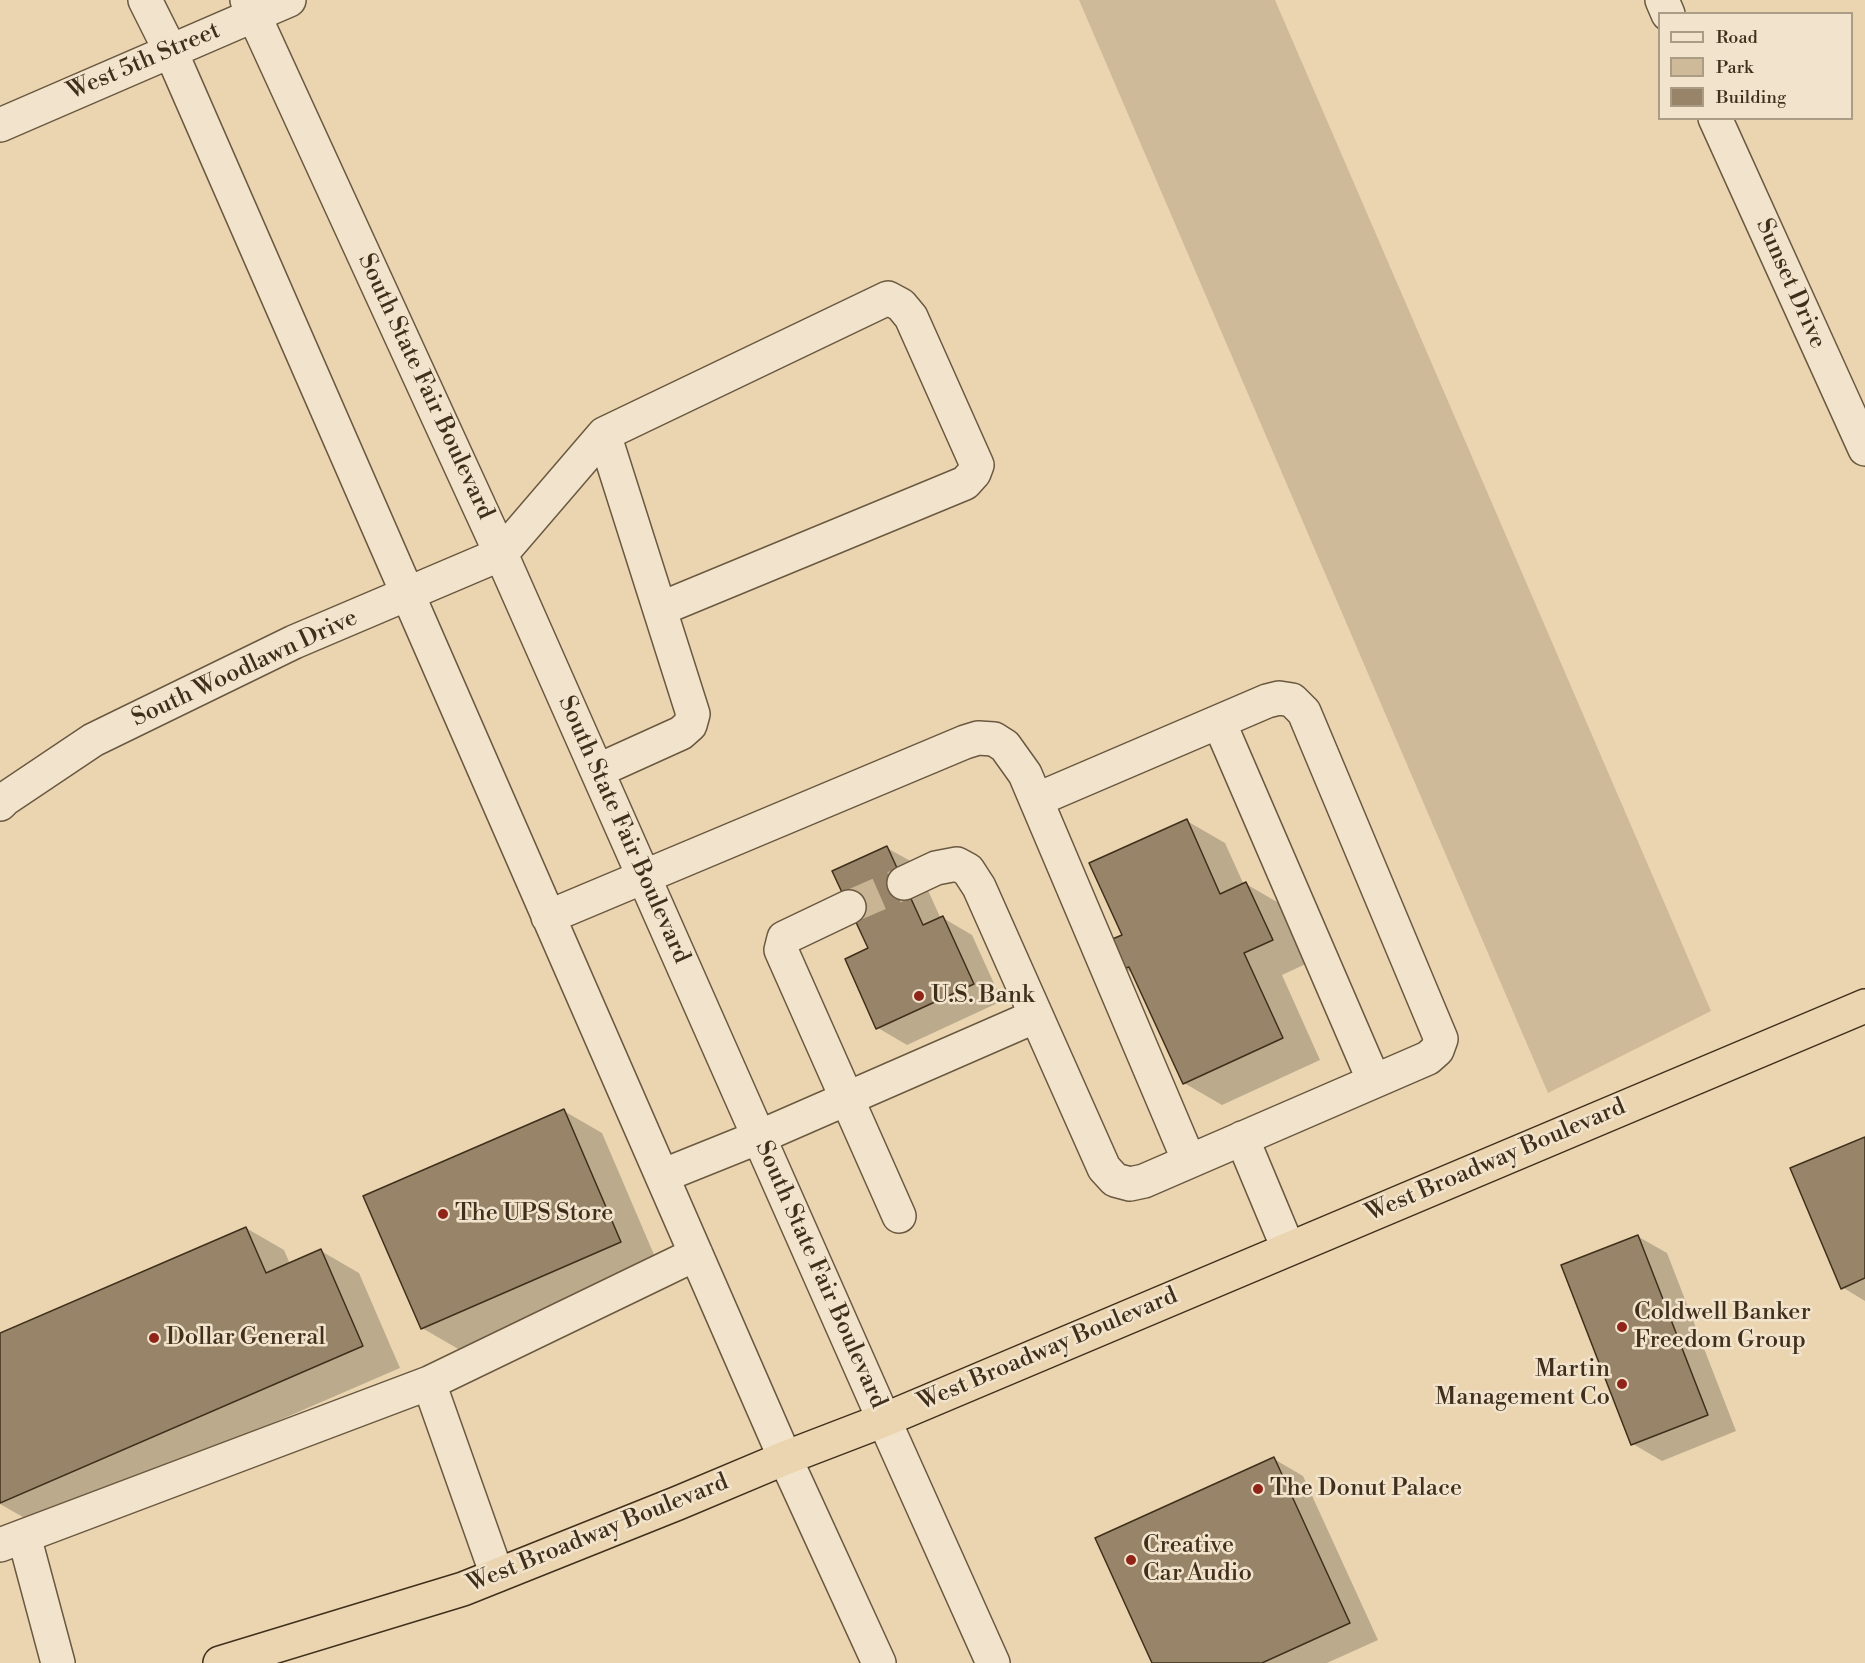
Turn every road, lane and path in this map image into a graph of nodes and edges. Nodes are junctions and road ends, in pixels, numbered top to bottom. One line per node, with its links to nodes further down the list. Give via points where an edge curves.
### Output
1 (145, 0): 4 (street)
2 (289, 0): 3 (street, West 5th Street)
3 (250, 7): 4 (street, West 5th Street); 9 (street, South State Fair Boulevard)
4 (171, 52): 6 (street, West 5th Street); 10 (street)
5 (1716, 120): 8 (street, Sunset Drive)
6 (0, 125)
7 (604, 434): 9 (street); 11 (street); 11 (street, via 888,298 902,305 911,317 976,465 965,483)
8 (1865, 449)
9 (501, 554): 10 (street, South Woodlawn Drive); 13 (street, South State Fair Boulevard)
10 (408, 595): 15 (street, South Woodlawn Drive, via 294,642 93,740); 19 (street)
11 (660, 609): 13 (street, via 693,714 690,725 681,733)
12 (1219, 722): 14 (street); 22 (street); 22 (street, via 1279,698 1292,700 1304,712 1441,1039 1428,1058)
13 (597, 771): 16 (street, South State Fair Boulevard)
14 (1036, 800): 16 (street, via 1025,774 1005,746 994,739 978,738); 26 (street)
15 (0, 804)
16 (644, 878): 19 (street); 24 (street, South State Fair Boulevard)
17 (904, 882): 21 (street, via 957,864 968,870 980,887)
18 (849, 907): 23 (street, via 784,938 781,950)
19 (548, 917): 27 (street)
20 (1865, 1006): 29 (highway, West Broadway Boulevard)
21 (1036, 1016): 23 (street); 26 (street, via 1104,1168 1115,1180 1130,1184 1144,1181)
22 (1374, 1081): 25 (street)
23 (847, 1099): 24 (street); 28 (street)
24 (759, 1137): 27 (street); 32 (street, South State Fair Boulevard)
25 (1242, 1138): 26 (street); 29 (street)
26 (1189, 1161)
27 (662, 1176): 30 (street)
28 (899, 1216)
29 (1288, 1248): 32 (highway, West Broadway Boulevard)
30 (696, 1254): 31 (street); 33 (street)
31 (429, 1383): 34 (street); 35 (street)
32 (884, 1420): 33 (highway, West Broadway Boulevard); 39 (street, South State Fair Boulevard)
33 (785, 1458): 35 (highway, West Broadway Boulevard); 38 (street)
34 (12, 1541): 36 (street)
35 (497, 1575): 37 (highway, West Broadway Boulevard)
36 (58, 1663)
37 (220, 1663)
38 (879, 1663)
39 (993, 1663)

